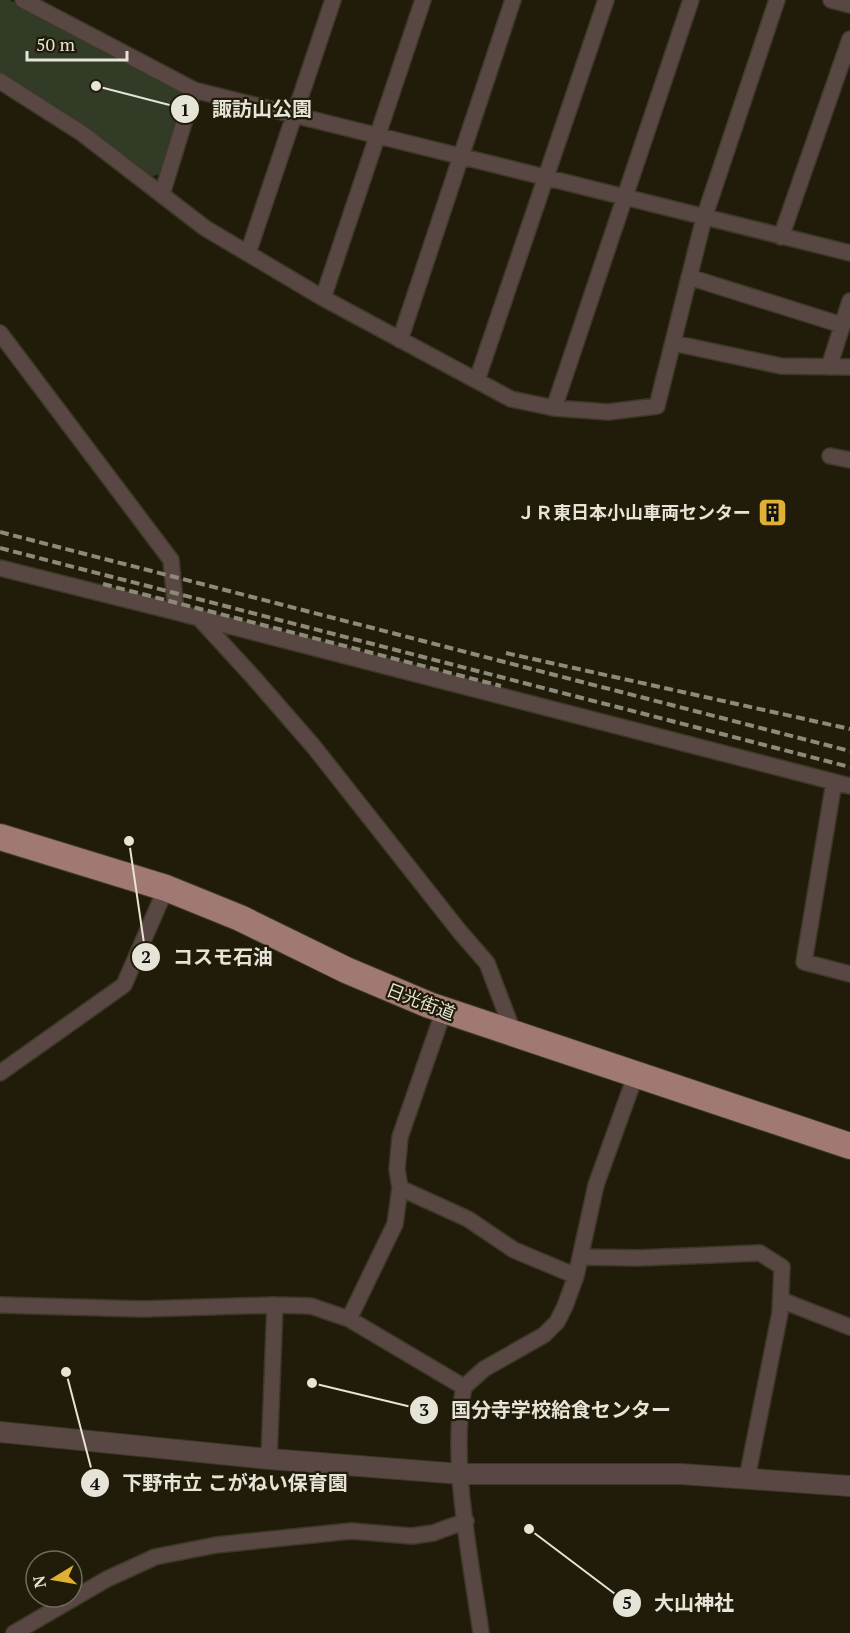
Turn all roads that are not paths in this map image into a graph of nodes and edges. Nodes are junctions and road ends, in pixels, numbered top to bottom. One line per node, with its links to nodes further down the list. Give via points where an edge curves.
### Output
1 (23, 0): 12 (street)
2 (333, 0): 13 (street)
3 (423, 0): 14 (street)
4 (513, 0): 15 (street)
5 (606, 0): 16 (street)
6 (691, 0): 18 (street)
7 (777, 0): 19 (street)
8 (831, 0): 9 (street)
9 (850, 5)
10 (850, 39): 20 (street)
11 (0, 81): 17 (street, via 83,134)
12 (194, 90): 13 (street); 17 (street)
13 (294, 114): 14 (street); 21 (street)
14 (378, 135): 15 (street); 24 (street)
15 (460, 157): 16 (street); 28 (street)
16 (545, 178): 18 (street); 32 (street)
17 (162, 194): 21 (street, via 205,228)
18 (624, 197): 19 (street); 33 (street)
19 (704, 218): 20 (street); 23 (street)
20 (782, 237): 22 (street)
21 (248, 254): 24 (street)
22 (850, 254)
23 (689, 278): 26 (street); 29 (street)
24 (323, 298): 28 (street)
25 (850, 301): 26 (street)
26 (842, 325): 30 (street)
27 (0, 333): 37 (street, via 171,560)
28 (400, 340): 32 (street)
29 (673, 343): 30 (street, via 781,366); 33 (street, via 657,406 608,412)
30 (829, 367): 31 (street)
31 (850, 367)
32 (477, 380): 33 (street, via 511,399)
33 (554, 408)
34 (830, 456): 35 (street)
35 (850, 460)
36 (0, 568): 37 (street)
37 (176, 612): 38 (street)
38 (199, 618): 39 (street); 45 (street, via 314,747 487,963)
39 (834, 782): 40 (street); 43 (street, via 804,962)
40 (850, 786)
41 (0, 837): 42 (highway, 日光街道)
42 (166, 888): 44 (highway, 日光街道); 46 (street, via 124,985)
43 (850, 974)
44 (444, 1010): 45 (highway, 日光街道); 49 (street, via 400,1137)
45 (514, 1034): 47 (highway, 日光街道)
46 (0, 1073)
47 (636, 1074): 48 (highway, 日光街道); 50 (street, via 596,1185)
48 (850, 1146)
49 (400, 1188): 51 (street, via 468,1219 514,1251); 55 (street, via 395,1224)
50 (580, 1257): 51 (street); 52 (street, via 760,1253 782,1267)
51 (576, 1276): 57 (street, via 566,1306 550,1329 475,1375)
52 (781, 1300): 56 (street); 61 (street)
53 (0, 1305): 54 (street, via 143,1310)
54 (275, 1305): 55 (street, via 311,1306); 59 (street)
55 (349, 1319): 57 (street)
56 (850, 1327)
57 (464, 1387): 60 (street)
58 (0, 1432): 59 (street)
59 (269, 1459): 60 (street)
60 (461, 1474): 61 (street, via 681,1474); 63 (street)
61 (747, 1478): 62 (street)
62 (850, 1486)
63 (466, 1521): 64 (street, via 412,1536 351,1531 216,1545 155,1557 107,1579); 65 (street)
64 (14, 1633)
65 (481, 1633)

